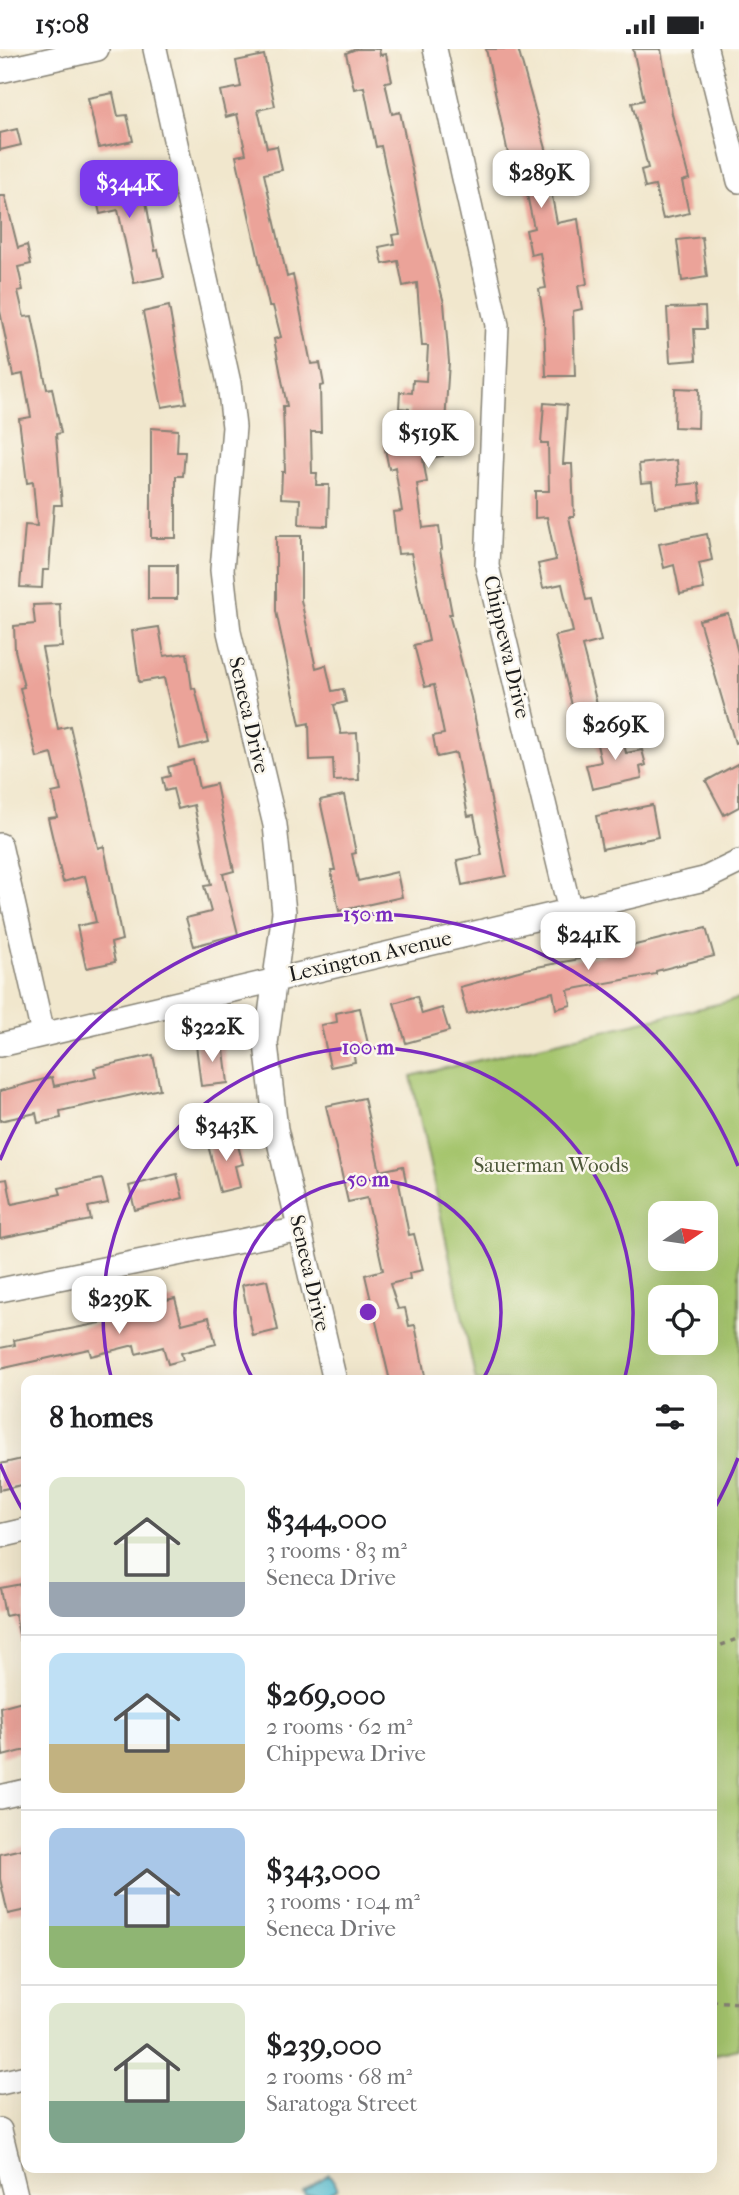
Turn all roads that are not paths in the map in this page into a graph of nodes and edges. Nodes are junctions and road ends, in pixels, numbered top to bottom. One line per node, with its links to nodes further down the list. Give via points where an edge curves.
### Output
1 (97, 49): 5 (street)
2 (155, 49): 10 (street, Seneca Drive, via 229,383 234,427 222,570 229,632 278,846 284,912)
3 (435, 49): 9 (street, Chippewa Drive, via 497,325 487,566)
4 (706, 49): 6 (street)
5 (0, 71)
6 (739, 181)
7 (0, 845): 11 (street)
8 (739, 862): 9 (street, Lexington Avenue, via 704,879)
9 (570, 911): 10 (street, Lexington Avenue)
10 (277, 977): 11 (street, Lexington Avenue); 13 (street, Seneca Drive, via 265,1044 276,1129)
11 (43, 1034): 12 (street, Lexington Avenue)
12 (0, 1045)
13 (300, 1229): 14 (street); 15 (street, Seneca Drive)
14 (0, 1290)
15 (334, 1375)
16 (21, 1532): 17 (street)
17 (0, 1537)
18 (21, 1792): 19 (street)
19 (0, 1797)
20 (21, 2078): 21 (street)
21 (0, 2083)
22 (0, 2130): 23 (street)
23 (16, 2195)

